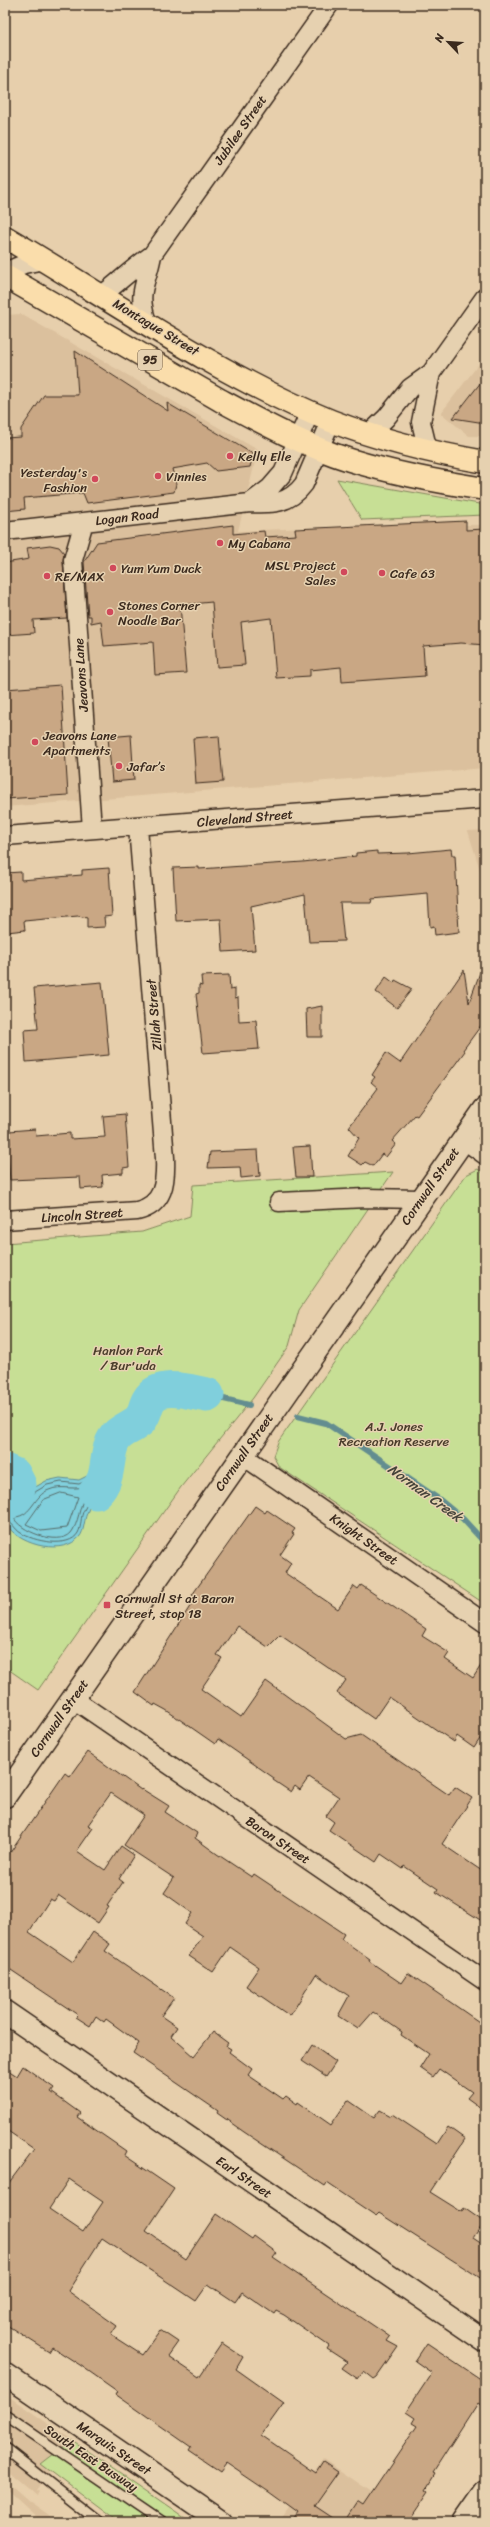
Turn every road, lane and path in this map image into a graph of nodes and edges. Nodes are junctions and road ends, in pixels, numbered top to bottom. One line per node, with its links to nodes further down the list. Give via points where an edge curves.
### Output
1 (329, 5): 3 (street, Jubilee Street)
2 (5, 237): 4 (main road, Montague Street / 95)
3 (152, 255): 7 (street, Jubilee Street, via 136,265); 9 (street, Jubilee Street, via 141,297)
4 (44, 260): 5 (street, via 12,267); 7 (main road, Montague Street / 95)
5 (5, 272)
6 (5, 276): 14 (main road, 95, via 208,393)
7 (102, 295): 9 (main road, Montague Street / 95)
8 (485, 297): 10 (street)
9 (146, 322): 11 (main road, Montague Street / 95, via 246,381)
10 (431, 373): 13 (street, via 410,388 386,418); 16 (street, via 421,417)
11 (310, 412): 12 (main road, 95); 14 (street)
12 (331, 421): 13 (main road, 95); 15 (street, Logan Road)
13 (369, 434): 16 (main road, 95)
14 (298, 438): 15 (main road, 95); 19 (street, via 277,480)
15 (320, 448): 18 (main road, 95, via 410,476); 19 (street, Logan Road, via 304,484 289,499 273,504)
16 (428, 451): 17 (main road, 95)
17 (485, 462)
18 (485, 489)
19 (250, 503): 20 (street, Logan Road)
20 (84, 522): 21 (street, Logan Road); 24 (street, Jeavons Lane, via 73,560)
21 (5, 531)
22 (485, 799): 23 (street, Cleveland Street)
23 (138, 827): 24 (street, Cleveland Street); 30 (street, Zillah Street, via 166,1158 165,1182)
24 (92, 829): 25 (street, Cleveland Street)
25 (5, 836)
26 (485, 1109): 27 (main road, Cornwall Street)
27 (463, 1139): 28 (street); 29 (main road, Cornwall Street)
28 (485, 1155)
29 (421, 1199): 31 (street, via 366,1198); 33 (main road, Cornwall Street)
30 (156, 1202): 32 (street, Lincoln Street, via 146,1209 137,1211)
31 (279, 1202)
32 (5, 1220)
33 (242, 1455): 34 (street, Knight Street); 35 (main road, Cornwall Street)
34 (485, 1623)
35 (72, 1698): 36 (main road, Cornwall Street); 37 (street, Baron Street)
36 (5, 1796)
37 (485, 1981)
38 (5, 2012): 39 (main road, Earl Street)
39 (485, 2341)
40 (5, 2374): 46 (main road, Marquis Street)
41 (5, 2415): 45 (lane, South East Busway)
42 (5, 2448): 44 (lane)
43 (485, 2492): 47 (main road)
44 (99, 2522)
45 (162, 2522)
46 (222, 2522)
47 (464, 2522)

